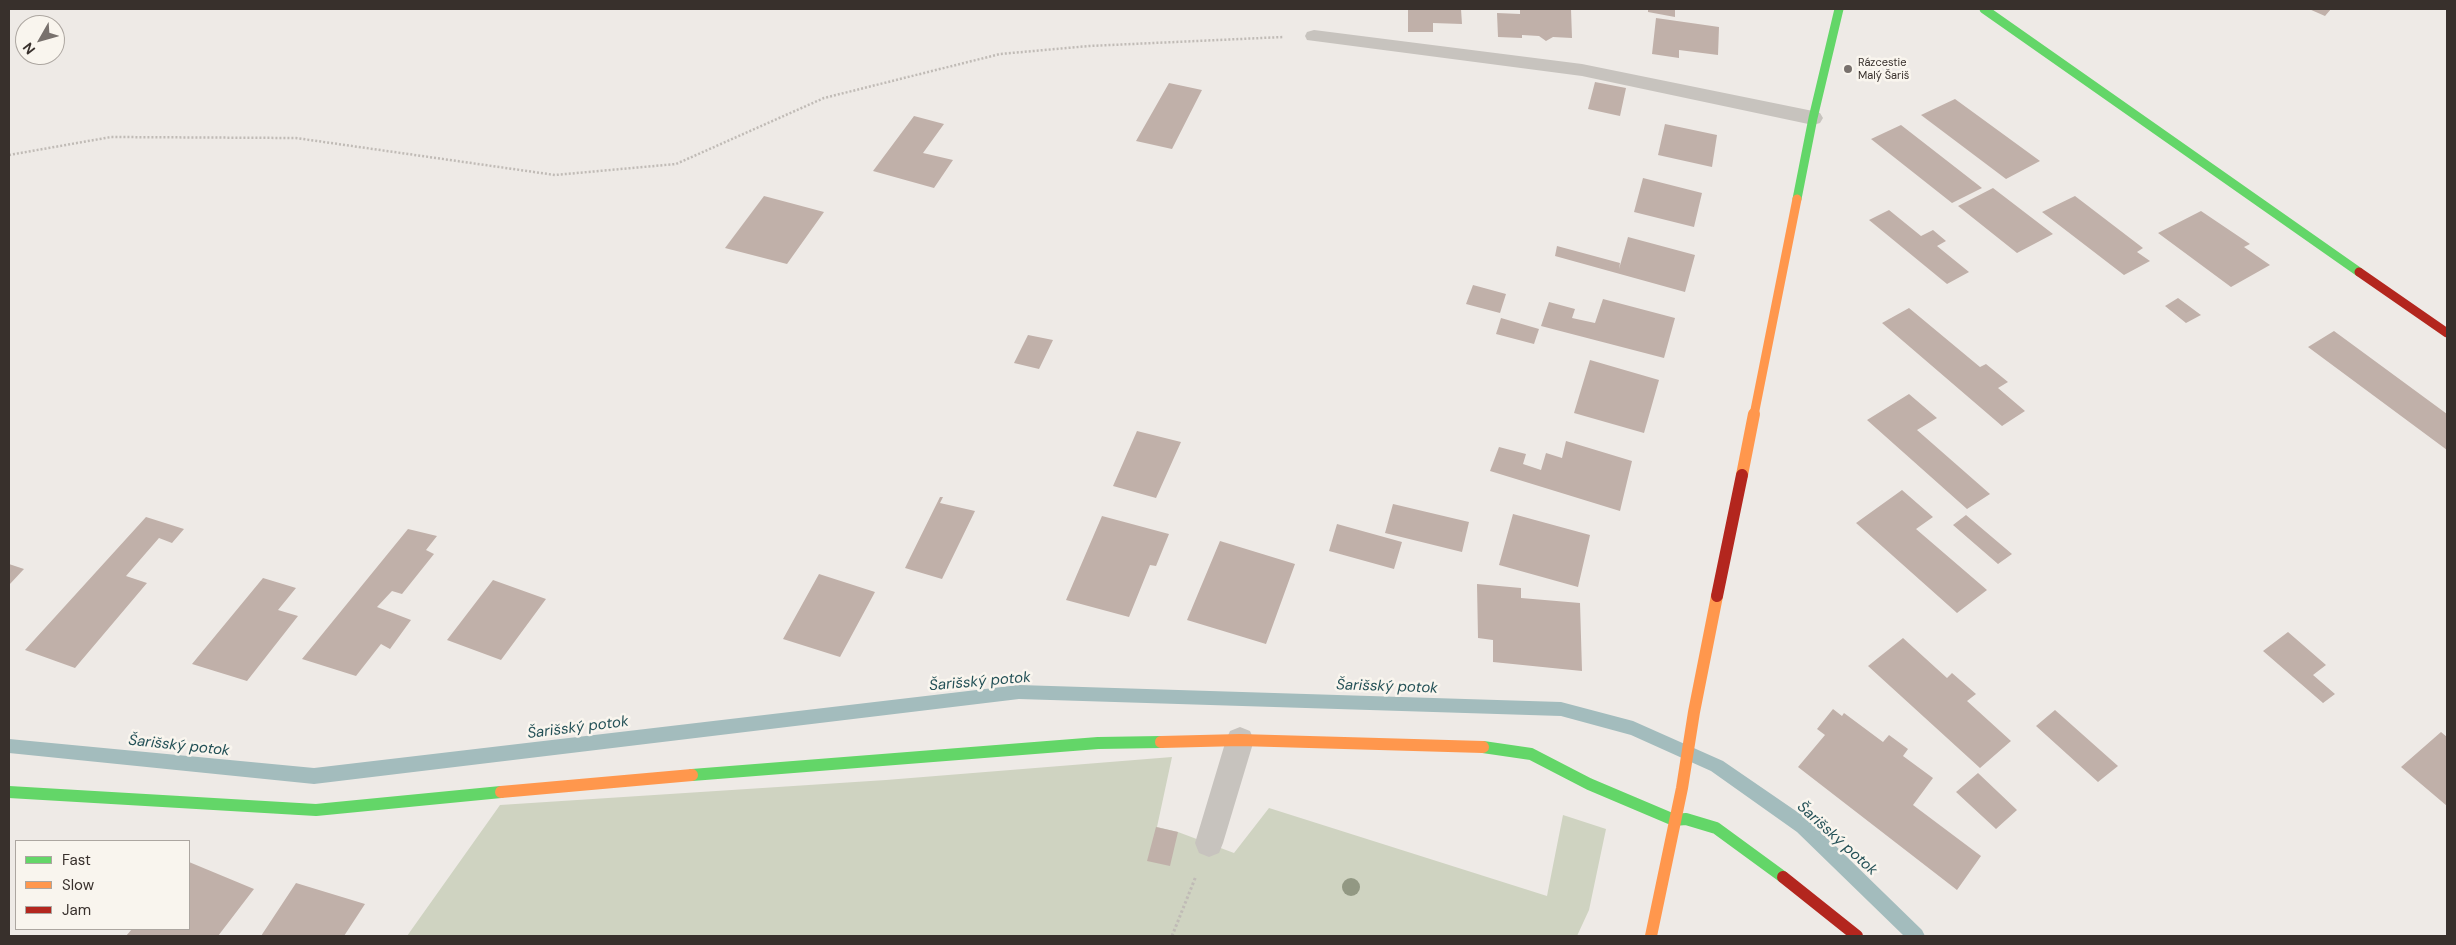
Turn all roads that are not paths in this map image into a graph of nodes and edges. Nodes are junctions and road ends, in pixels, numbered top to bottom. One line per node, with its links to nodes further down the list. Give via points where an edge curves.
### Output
1 (1984, 9): 5 (street)
2 (1843, 10): 4 (street)
3 (1314, 36): 4 (lane, via 1582,70)
4 (1813, 118): 8 (street)
5 (2447, 333)
6 (1240, 740): 7 (street, via 1078,744 582,784 316,810); 8 (street, via 1475,746 1531,754 1589,784); 9 (lane)
7 (9, 792)
8 (1674, 820): 10 (street); 11 (street, via 1686,818 1716,828 1804,892)
9 (1209, 843)
10 (1651, 936)
11 (1857, 936)

